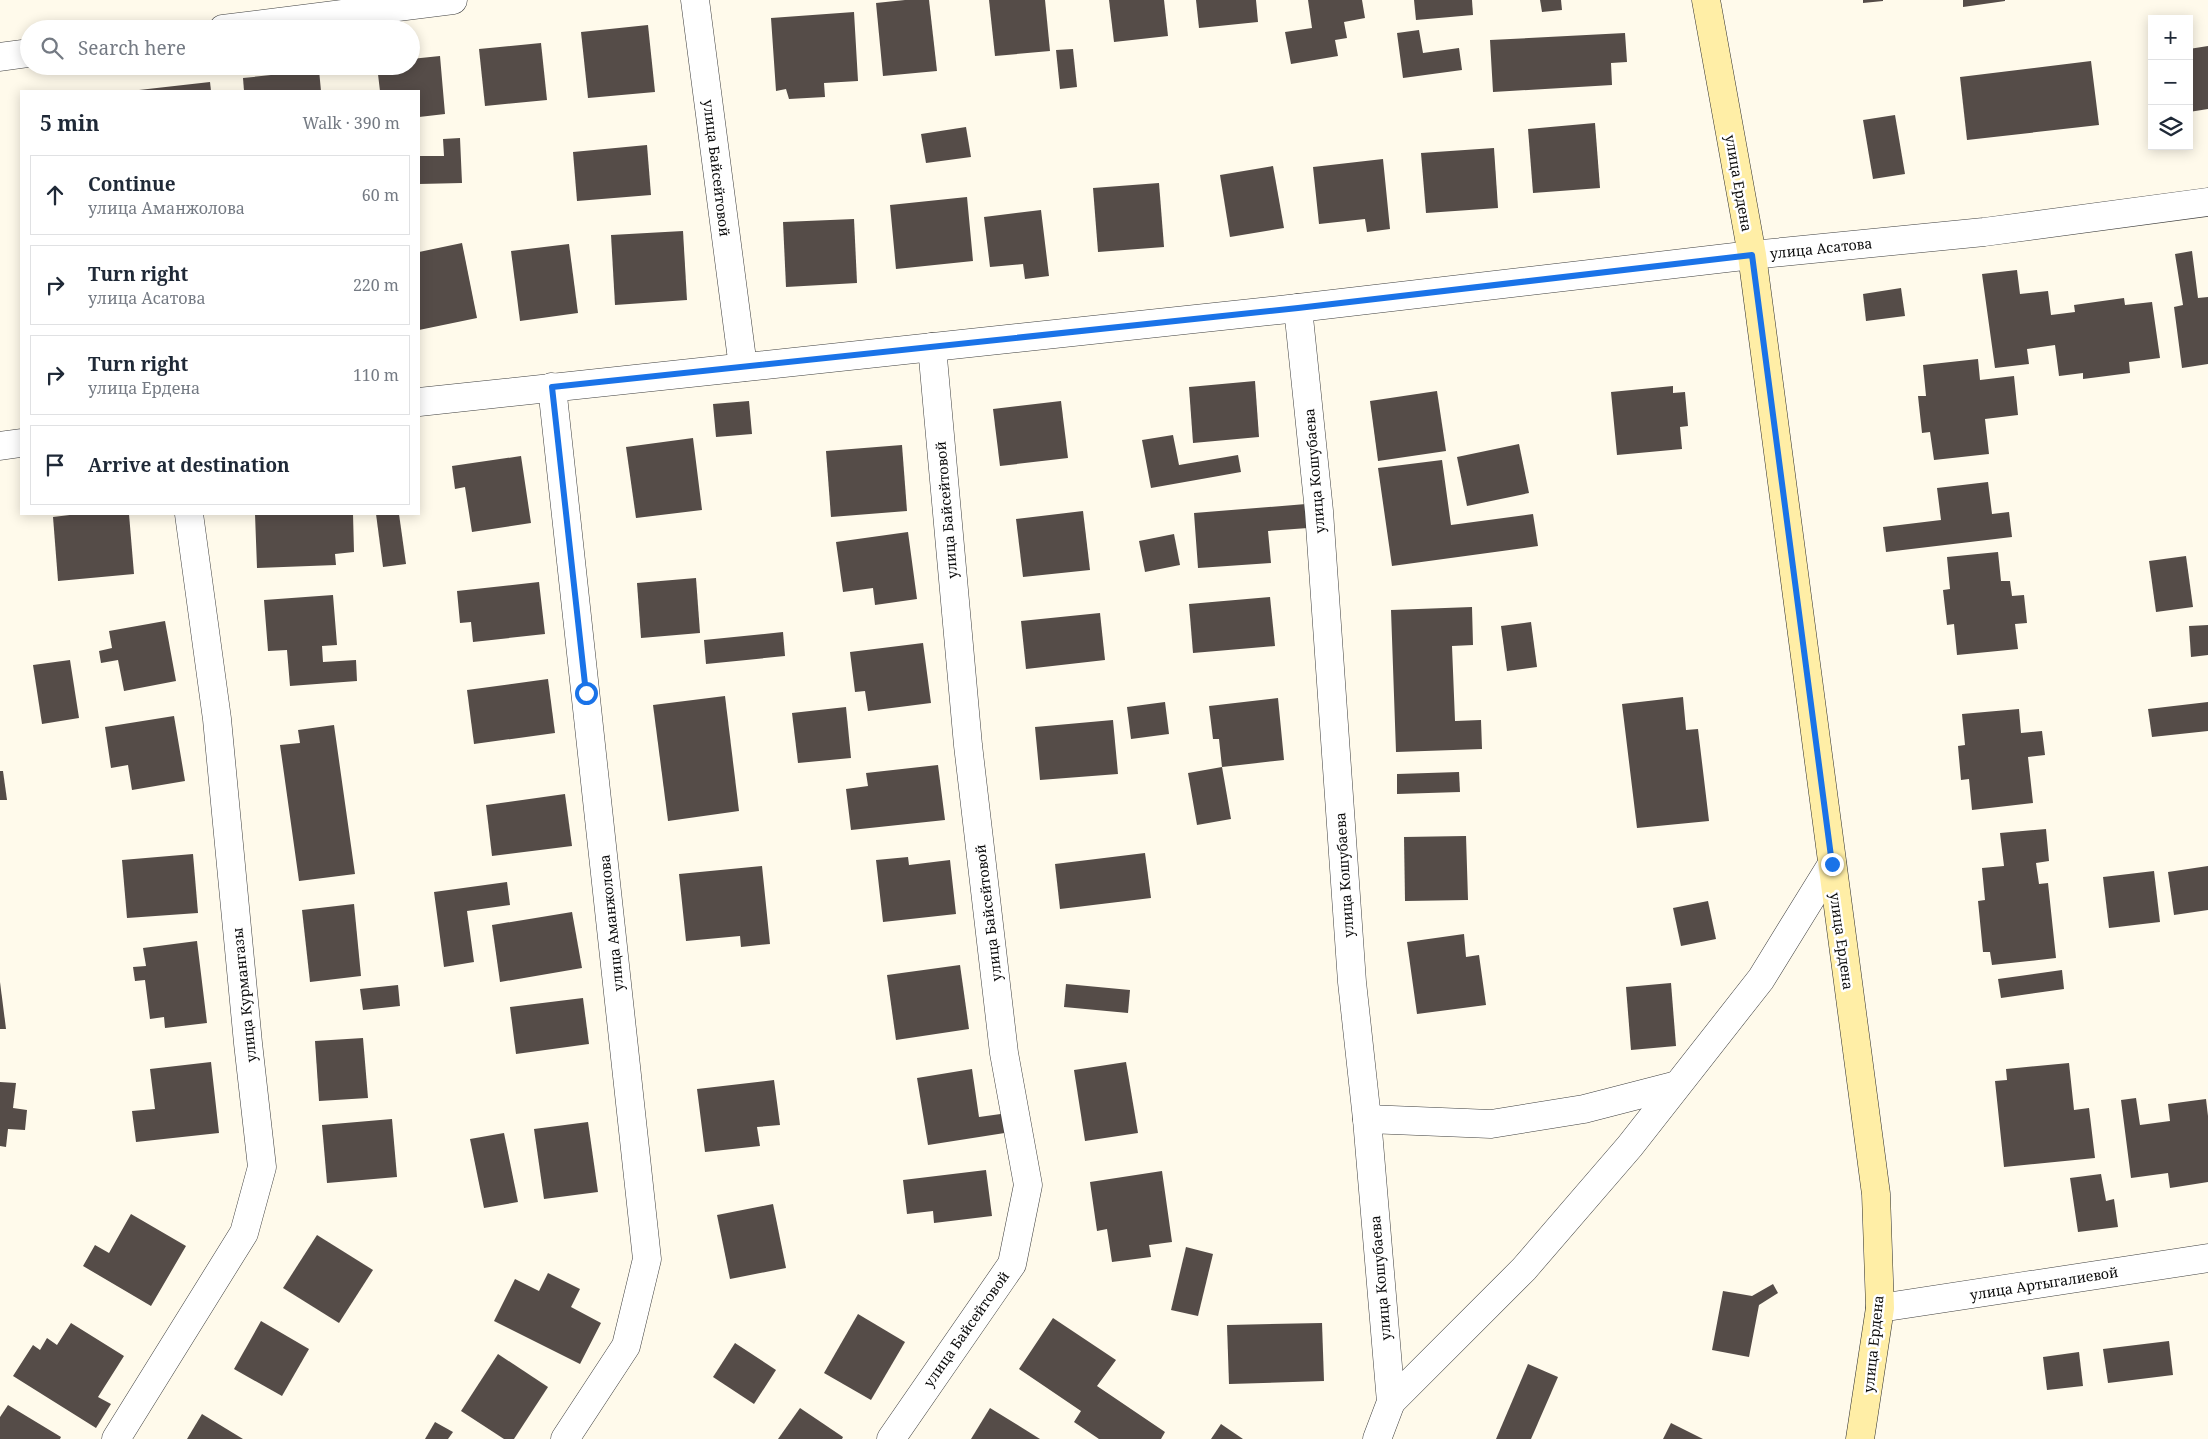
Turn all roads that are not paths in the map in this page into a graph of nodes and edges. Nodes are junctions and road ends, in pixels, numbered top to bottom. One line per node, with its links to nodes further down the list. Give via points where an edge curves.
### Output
1 (453, 0): 4 (street)
2 (695, 0): 11 (street, улица Байсейтовой)
3 (1706, 0): 8 (street, улица Ердена)
4 (294, 20)
5 (20, 54): 6 (street)
6 (0, 57)
7 (2208, 202): 8 (street, улица Асатова, via 1984,232)
8 (1752, 255): 9 (street, улица Асатова); 17 (street, улица Ердена)
9 (1298, 308): 10 (street, улица Асатова); 19 (street, улица Кошубаева, via 1319,511 1352,982)
10 (932, 347): 11 (street, улица Асатова); 25 (street, улица Байсейтовой, via 968,745 1004,1053 1028,1185 1012,1264)
11 (743, 367): 12 (street, улица Асатова)
12 (552, 387): 13 (street, улица Асатова); 24 (street, улица Аманжолова, via 647,1259 626,1346)
13 (420, 402)
14 (20, 444): 15 (street)
15 (0, 446)
16 (189, 515): 23 (street, улица Курмангазы, via 217,719 262,1167 244,1234)
17 (1832, 864): 18 (street, via 1761,979); 21 (street, улица Ердена, via 1876,1194)
18 (1678, 1085): 19 (street, via 1584,1109 1491,1124); 22 (street, via 1524,1269)
19 (1367, 1119): 22 (street, улица Кошубаева)
20 (2208, 1258): 21 (street, улица Артыгалиевой)
21 (1880, 1308): 27 (street, улица Ердена)
22 (1391, 1402): 26 (street, улица Кошубаева)
23 (116, 1439)
24 (565, 1439)
25 (891, 1439)
26 (1377, 1439)
27 (1860, 1439)

